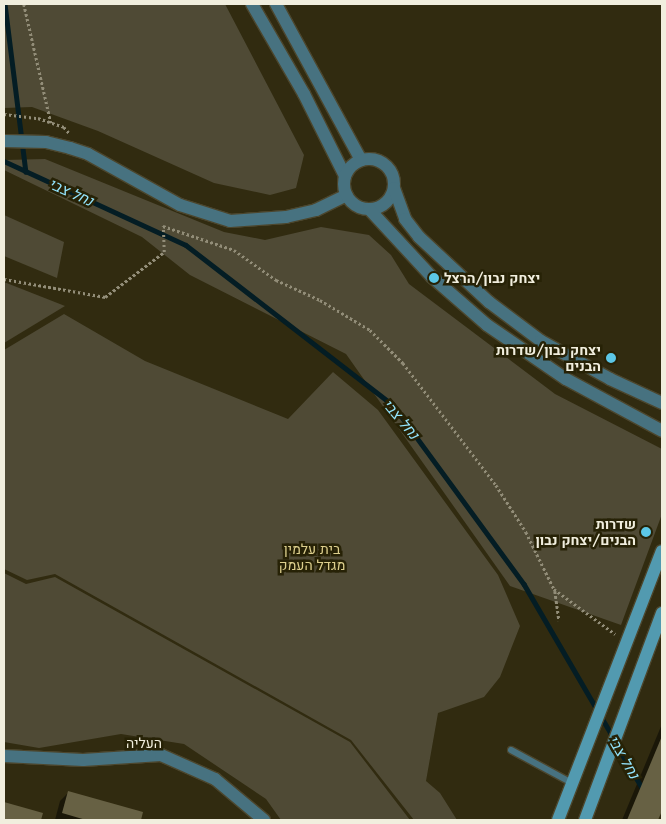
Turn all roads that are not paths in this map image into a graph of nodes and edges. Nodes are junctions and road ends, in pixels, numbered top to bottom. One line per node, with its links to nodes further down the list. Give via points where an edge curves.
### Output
1 (252, 4): 5 (street, via 304,94)
2 (276, 4): 4 (street)
3 (4, 141): 7 (street, via 46,142 85,153 180,205 230,221 286,217 316,210)
4 (361, 160): 5 (street, via 351,166); 6 (street, via 376,160 386,166 393,176)
5 (345, 176): 7 (street)
6 (394, 188): 8 (street, via 387,201); 9 (street, via 405,219 419,237 489,302 548,346 610,380)
7 (347, 195): 8 (street, via 355,204)
8 (370, 209): 10 (street, via 432,277 486,325 566,379)
9 (662, 403)
10 (662, 431)
11 (662, 551): 15 (main road)
12 (662, 613): 18 (main road)
13 (511, 750): 15 (lane)
14 (4, 756): 16 (street, העליה, via 83,760 162,755 214,779)
15 (572, 783): 17 (main road)
16 (264, 820)
17 (558, 820)
18 (585, 820)

